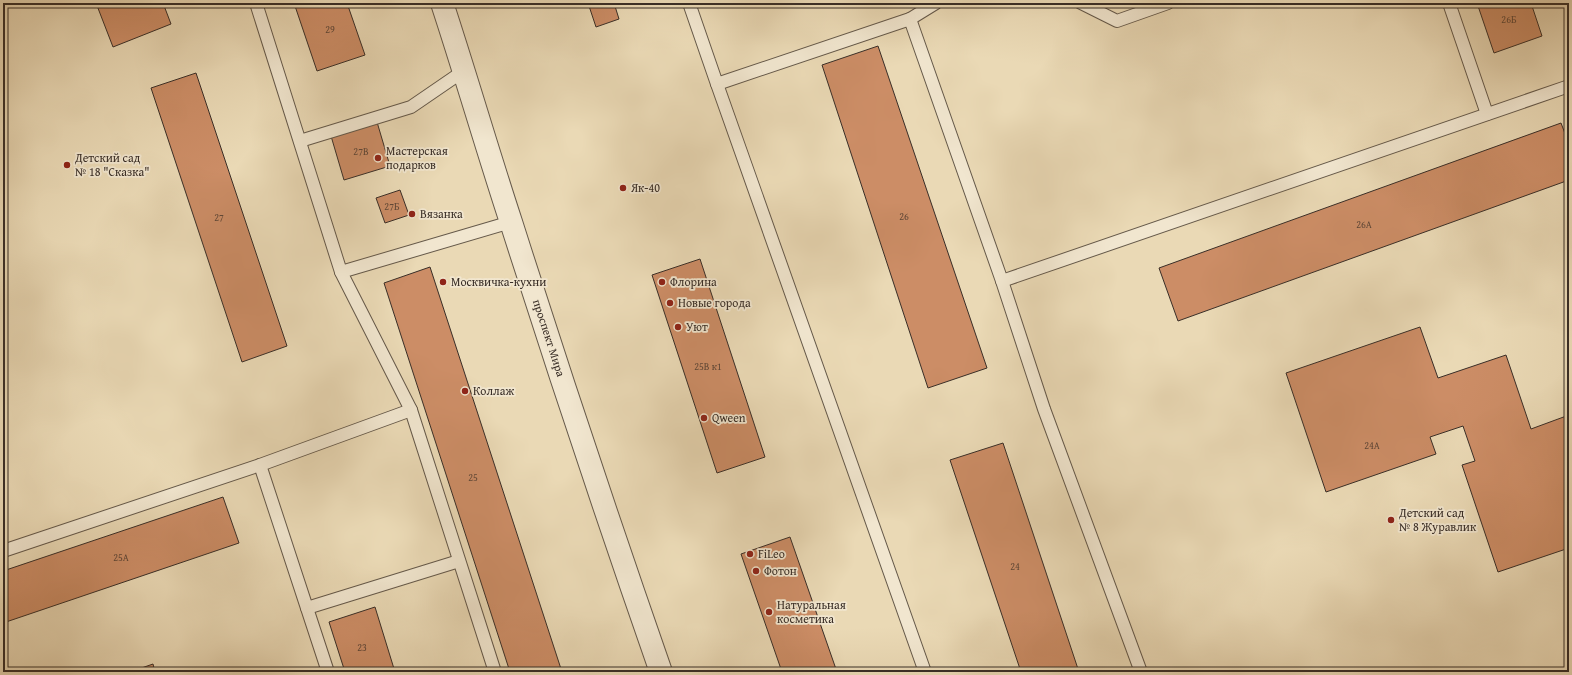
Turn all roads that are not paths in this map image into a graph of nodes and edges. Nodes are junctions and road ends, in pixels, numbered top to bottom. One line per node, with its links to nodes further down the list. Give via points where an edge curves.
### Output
1 (256, 3): 13 (lane)
2 (442, 3): 9 (street, проспект Мира)
3 (689, 3): 10 (lane)
4 (936, 3): 8 (lane)
5 (1081, 3): 6 (lane, via 1117,21)
6 (1168, 3)
7 (1449, 3): 12 (lane)
8 (910, 19): 10 (lane); 16 (lane)
9 (465, 70): 13 (lane, via 411,107); 14 (street, проспект Мира)
10 (717, 84): 25 (lane)
11 (1569, 86): 12 (lane)
12 (1487, 114): 16 (lane)
13 (300, 141): 15 (lane)
14 (511, 222): 15 (lane); 24 (street, проспект Мира)
15 (341, 272): 17 (lane)
16 (1002, 281): 26 (lane, via 1044,409)
17 (411, 410): 18 (lane); 20 (lane)
18 (260, 465): 19 (lane); 21 (lane)
19 (3, 551)
20 (459, 561): 21 (lane); 23 (lane)
21 (307, 608): 22 (lane)
22 (328, 672)
23 (495, 672)
24 (661, 672)
25 (925, 672)
26 (1141, 672)

